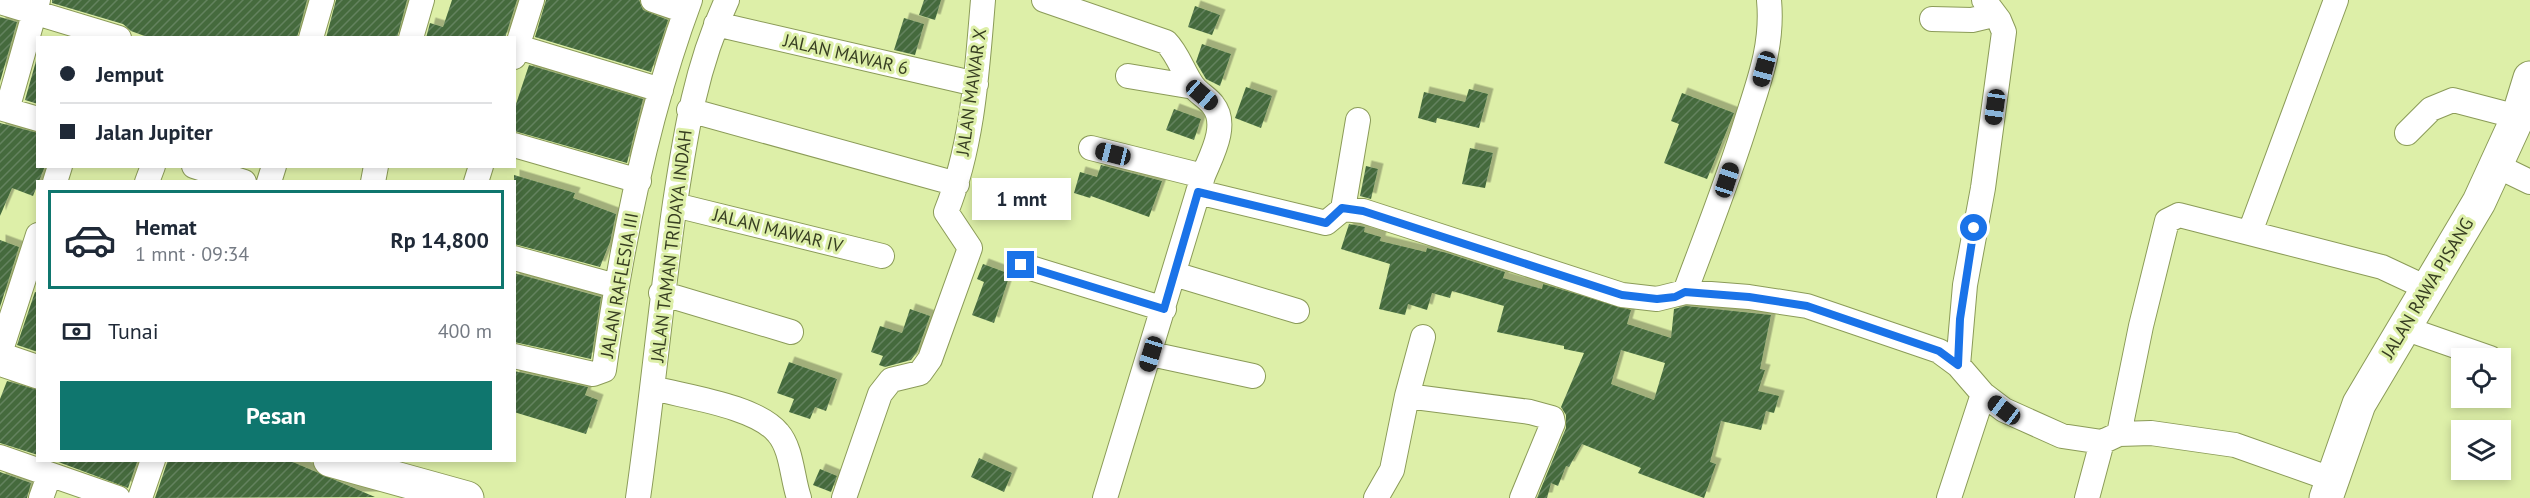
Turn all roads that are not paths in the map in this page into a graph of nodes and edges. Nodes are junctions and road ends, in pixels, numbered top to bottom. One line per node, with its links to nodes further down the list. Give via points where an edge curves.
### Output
1 (322, 0): 17 (street)
2 (422, 0): 18 (street)
3 (532, 0): 19 (street)
4 (653, 0): 11 (street)
5 (727, 0): 15 (street, JALAN TAMAN TRIDAYA INDAH)
6 (983, 0): 21 (street, JALAN MAWAR X)
7 (1044, 0): 22 (street, via 1166,42)
8 (1769, 0): 49 (street, via 1771,29 1761,82)
9 (2336, 0): 41 (street)
10 (0, 2): 12 (street)
11 (688, 6): 23 (street, JALAN RAFLESIA III)
12 (36, 7): 16 (street); 25 (street)
13 (1988, 8): 14 (street, via 1972,20); 61 (street, via 2004,32 1983,188 1965,285)
14 (1932, 19)
15 (716, 24): 21 (street, JALAN MAWAR 6); 26 (street, JALAN TAMAN TRIDAYA INDAH)
16 (114, 36)
17 (312, 36)
18 (412, 36)
19 (516, 52): 23 (street)
20 (1128, 76): 22 (street)
21 (976, 84): 37 (street, JALAN MAWAR X)
22 (1194, 87): 38 (street, via 1214,105 1220,130)
23 (661, 90): 35 (street, JALAN RAFLESIA III)
24 (2526, 93): 29 (street, via 2453,100 2431,109); 32 (street, JALAN RAWA PISANG)
25 (3, 109): 27 (street)
26 (689, 110): 37 (street); 39 (street, JALAN TAMAN TRIDAYA INDAH)
27 (36, 118)
28 (1358, 120): 40 (street)
29 (2407, 133)
30 (516, 146): 35 (street)
31 (1091, 148): 38 (street)
32 (2497, 166): 36 (street); 48 (street, JALAN RAWA PISANG)
33 (200, 168): 34 (street)
34 (238, 180)
35 (639, 181): 47 (street, JALAN RAFLESIA III)
36 (2530, 182)
37 (957, 184): 78 (street, JALAN MAWAR X, via 946,212 970,248 942,330 920,373 891,380 880,393)
38 (1201, 184): 40 (street, via 1326,223); 46 (street)
39 (675, 204): 43 (street, JALAN MAWAR IV); 50 (street, JALAN TAMAN TRIDAYA INDAH)
40 (1342, 208): 49 (street, via 1363,211 1622,295 1657,299)
41 (2250, 232): 48 (street, via 2382,267); 67 (street, via 2179,215 2167,221)
42 (36, 241): 57 (street)
43 (882, 256)
44 (516, 259): 47 (street)
45 (1021, 265): 51 (street)
46 (1174, 274): 51 (street); 52 (street)
47 (616, 286): 59 (street, JALAN RAFLESIA III, via 601,373)
48 (2429, 290): 53 (street, JALAN RAWA PISANG)
49 (1685, 292): 61 (street, via 1807,306 1939,351)
50 (661, 293): 54 (street); 64 (street, JALAN TAMAN TRIDAYA INDAH)
51 (1164, 309): 58 (street)
52 (1297, 311)
53 (2404, 328): 56 (street); 72 (street, JALAN RAWA PISANG, via 2359,404)
54 (791, 332)
55 (1424, 337): 66 (street)
56 (2461, 348)
57 (0, 353)
58 (1151, 354): 63 (street); 79 (street)
59 (516, 356)
60 (0, 359): 62 (street)
61 (1958, 365): 65 (street)
62 (36, 371)
63 (1253, 376)
64 (653, 388): 76 (street, JALAN TAMAN TRIDAYA INDAH); 77 (street, via 752,414 777,432 786,447)
65 (1983, 394): 67 (street, via 2004,410 2062,436); 82 (street)
66 (1407, 396): 80 (street, via 1392,470); 81 (street, via 1552,418)
67 (2111, 438): 72 (street, via 2151,433 2235,445); 83 (street)
68 (0, 458): 71 (street)
69 (152, 462): 74 (street)
70 (337, 462): 75 (street)
71 (45, 487): 73 (street)
72 (2328, 489)
73 (118, 498)
74 (140, 498)
75 (467, 498)
76 (638, 498)
77 (799, 498)
78 (844, 498)
79 (1105, 498)
80 (1376, 498)
81 (1522, 498)
82 (1949, 498)
83 (2087, 498)

